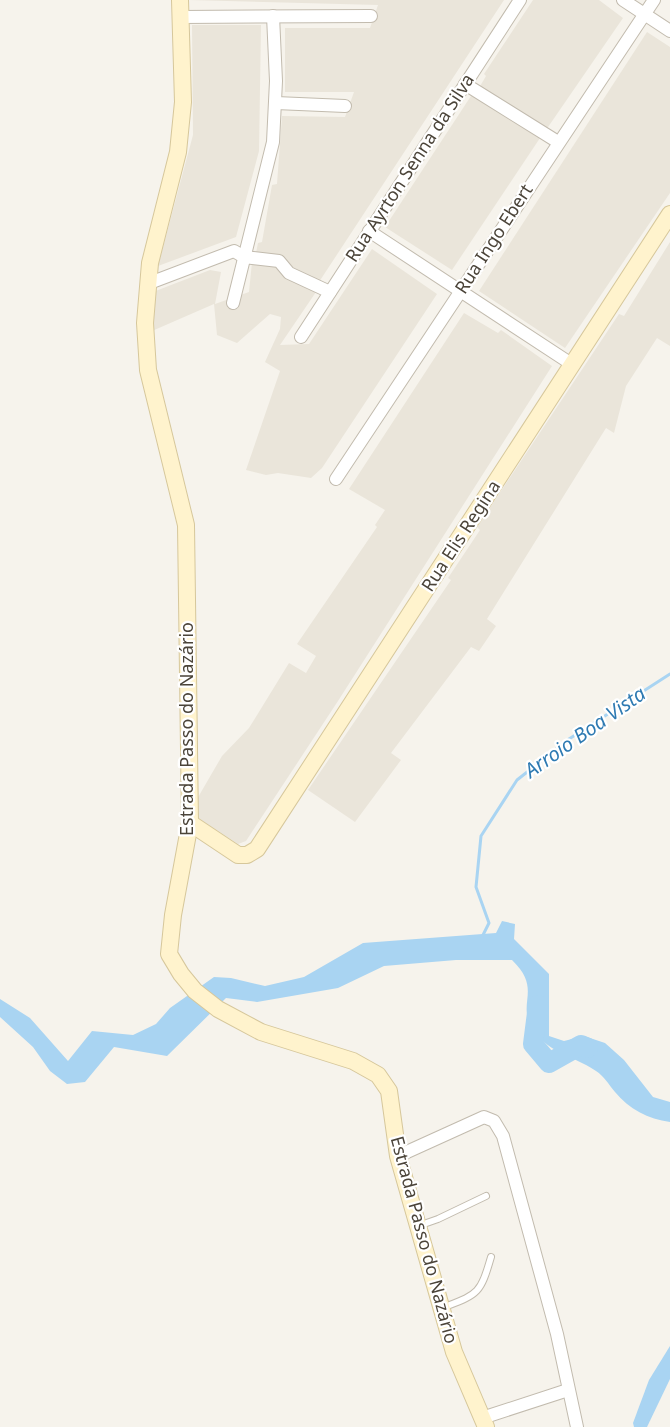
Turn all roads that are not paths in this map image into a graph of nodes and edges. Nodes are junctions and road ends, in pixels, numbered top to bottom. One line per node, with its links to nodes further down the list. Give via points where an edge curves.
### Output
1 (520, 0): 9 (street, Rua Ayrton Senna da Silva)
2 (623, 0): 5 (street)
3 (654, 0): 5 (street, Rua Ingo Ebert)
4 (181, 8): 6 (street); 16 (main road, Estrada Passo do Nazário, via 183,102 178,152)
5 (644, 14): 8 (street); 12 (street, Rua Ingo Ebert)
6 (273, 16): 7 (street); 10 (street)
7 (371, 16)
8 (670, 31)
9 (465, 84): 12 (street); 14 (street, Rua Ayrton Senna da Silva)
10 (276, 103): 11 (street); 15 (street, via 273,142)
11 (345, 106)
12 (558, 142): 18 (street, Rua Ingo Ebert)
13 (670, 214): 21 (main road, Rua Elis Regina)
14 (369, 231): 17 (street, Rua Ayrton Senna da Silva); 18 (street)
15 (244, 257): 16 (street, via 234,251); 17 (street, via 279,261 289,273); 19 (street)
16 (147, 284): 23 (main road, Estrada Passo do Nazário, via 148,370 186,525)
17 (330, 292): 20 (street, Rua Ayrton Senna da Silva)
18 (459, 292): 21 (street); 22 (street, Rua Ingo Ebert)
19 (233, 303)
20 (301, 337)
21 (573, 365): 23 (main road, Rua Elis Regina, via 257,849 238,855)
22 (336, 479)
23 (190, 823): 24 (main road, Estrada Passo do Nazário, via 169,936 169,954 181,974 204,999 261,1032 353,1062 378,1075 390,1091)
24 (398, 1156): 26 (main road, Estrada Passo do Nazário); 29 (street, via 484,1116 494,1121 503,1136 557,1334)
25 (486, 1196): 26 (lane)
26 (418, 1226): 28 (main road, Estrada Passo do Nazário)
27 (491, 1257): 28 (lane, via 482,1287 473,1296)
28 (441, 1308): 30 (main road, Estrada Passo do Nazário, via 454,1352)
29 (568, 1390): 30 (street); 31 (street)
30 (484, 1423)
31 (577, 1427)

